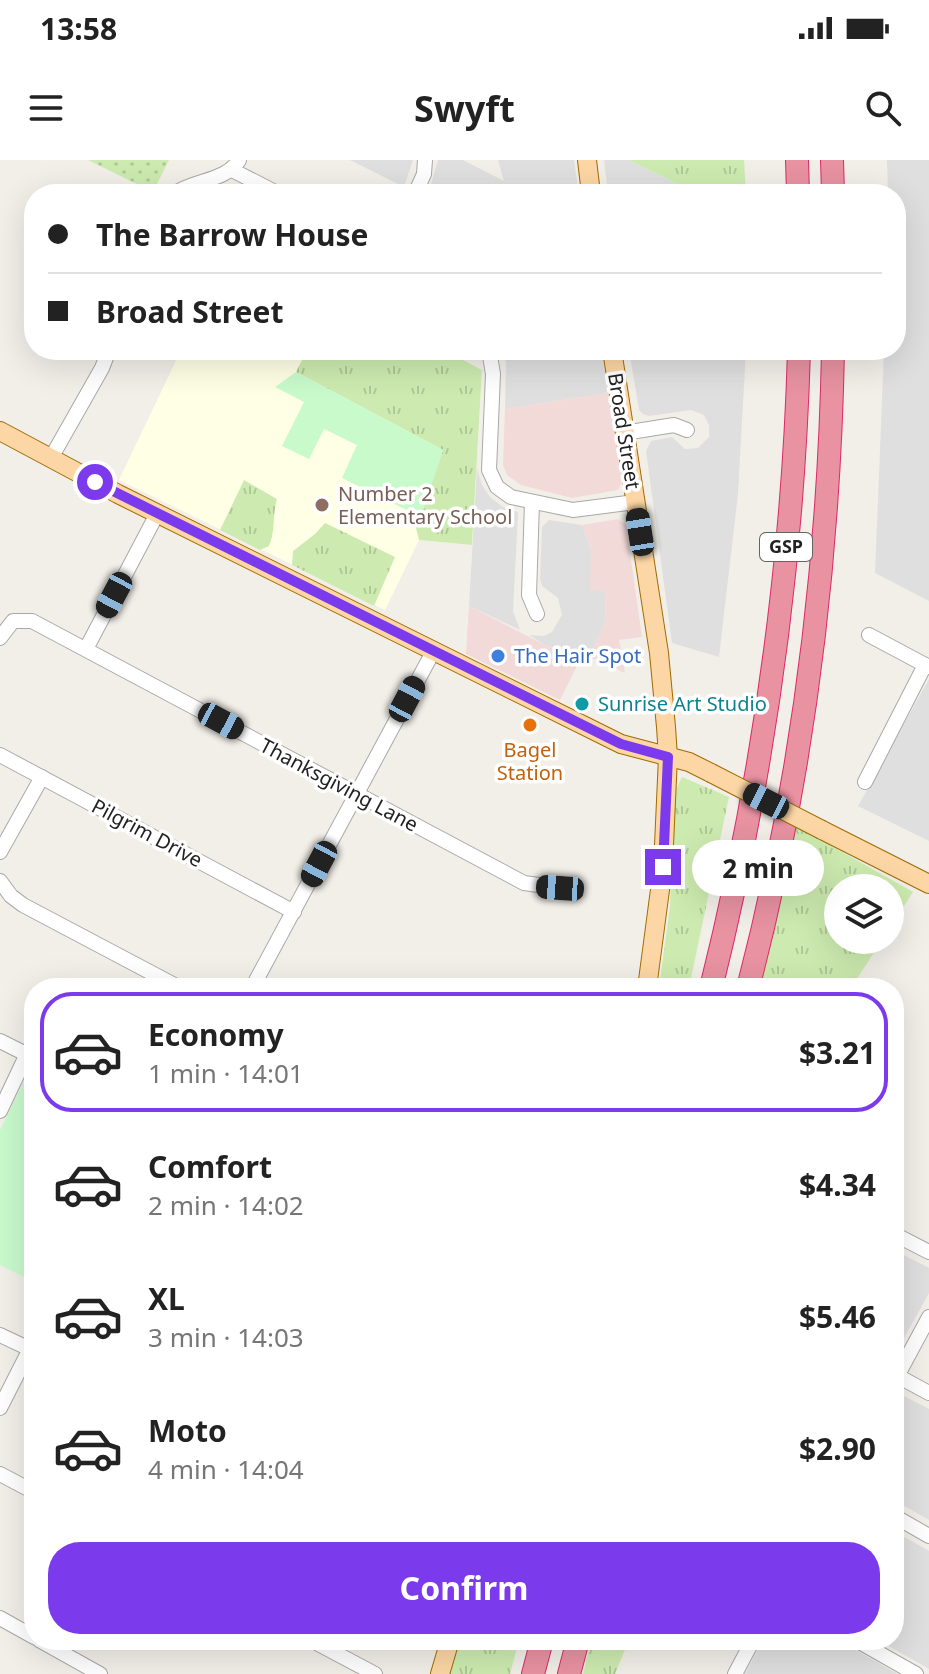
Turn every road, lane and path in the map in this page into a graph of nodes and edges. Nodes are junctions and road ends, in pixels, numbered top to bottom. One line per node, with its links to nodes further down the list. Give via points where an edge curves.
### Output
1 (425, 160): 8 (street)
2 (587, 160): 9 (main road)
3 (797, 160): 10 (highway)
4 (832, 160): 11 (highway)
5 (236, 165): 6 (street); 7 (street)
6 (191, 184)
7 (264, 184)
8 (420, 184)
9 (590, 184)
10 (798, 184)
11 (833, 184)
12 (105, 360): 20 (street)
13 (491, 360): 21 (street, via 491,477 503,492)
14 (613, 360): 19 (main road, Broad Street)
15 (798, 360): 43 (highway, GSP, via 775,656 748,822)
16 (833, 360): 44 (highway, GSP, via 816,619 781,838)
17 (687, 430): 19 (street, via 674,425)
18 (0, 431): 20 (main road)
19 (624, 433): 22 (main road, Broad Street)
20 (51, 458): 23 (main road)
21 (532, 502): 22 (street, via 573,510); 24 (street, via 529,595)
22 (635, 502): 31 (main road, Broad Street, via 659,653)
23 (157, 514): 27 (street); 28 (main road)
24 (537, 614)
25 (869, 635): 29 (street)
26 (0, 638): 27 (street, Thanksgiving Lane, via 8,624 22,619)
27 (86, 649): 34 (street, Thanksgiving Lane)
28 (433, 652): 31 (main road, via 621,744); 34 (street)
29 (927, 666): 33 (street)
30 (0, 755): 32 (street, Pilgrim Drive)
31 (668, 757): 37 (main road, bridge, via 689,762); 42 (main road, Broad Street, via 663,867)
32 (42, 777): 35 (street); 39 (street, Pilgrim Drive)
33 (865, 782)
34 (356, 794): 38 (street, Thanksgiving Lane, via 524,883); 39 (street)
35 (0, 852)
36 (0, 881): 40 (street, via 23,905)
37 (929, 884)
38 (560, 888)
39 (294, 912): 41 (street)
40 (161, 978)
41 (258, 978)
42 (648, 978)
43 (713, 978)
44 (750, 978)
45 (0, 1041): 46 (street)
46 (24, 1053)
47 (24, 1068): 48 (street)
48 (0, 1111)
49 (904, 1239): 50 (street)
50 (929, 1252)
51 (929, 1317): 54 (street)
52 (0, 1335): 53 (street)
53 (24, 1346)
54 (904, 1361)
55 (24, 1364): 58 (street)
56 (904, 1381): 57 (street)
57 (929, 1393)
58 (0, 1408)
59 (0, 1474): 60 (street)
60 (24, 1487)
61 (904, 1522): 62 (street)
62 (929, 1536)
63 (0, 1618): 64 (street)
64 (24, 1632)
65 (56, 1650): 72 (street)
66 (330, 1650): 73 (street)
67 (447, 1650): 74 (main road)
68 (539, 1650): 75 (highway)
69 (575, 1650): 76 (highway)
70 (748, 1650): 77 (street)
71 (874, 1650): 78 (street)
72 (100, 1674)
73 (375, 1674)
74 (440, 1674)
75 (533, 1674)
76 (569, 1674)
77 (735, 1674)
78 (916, 1674)

